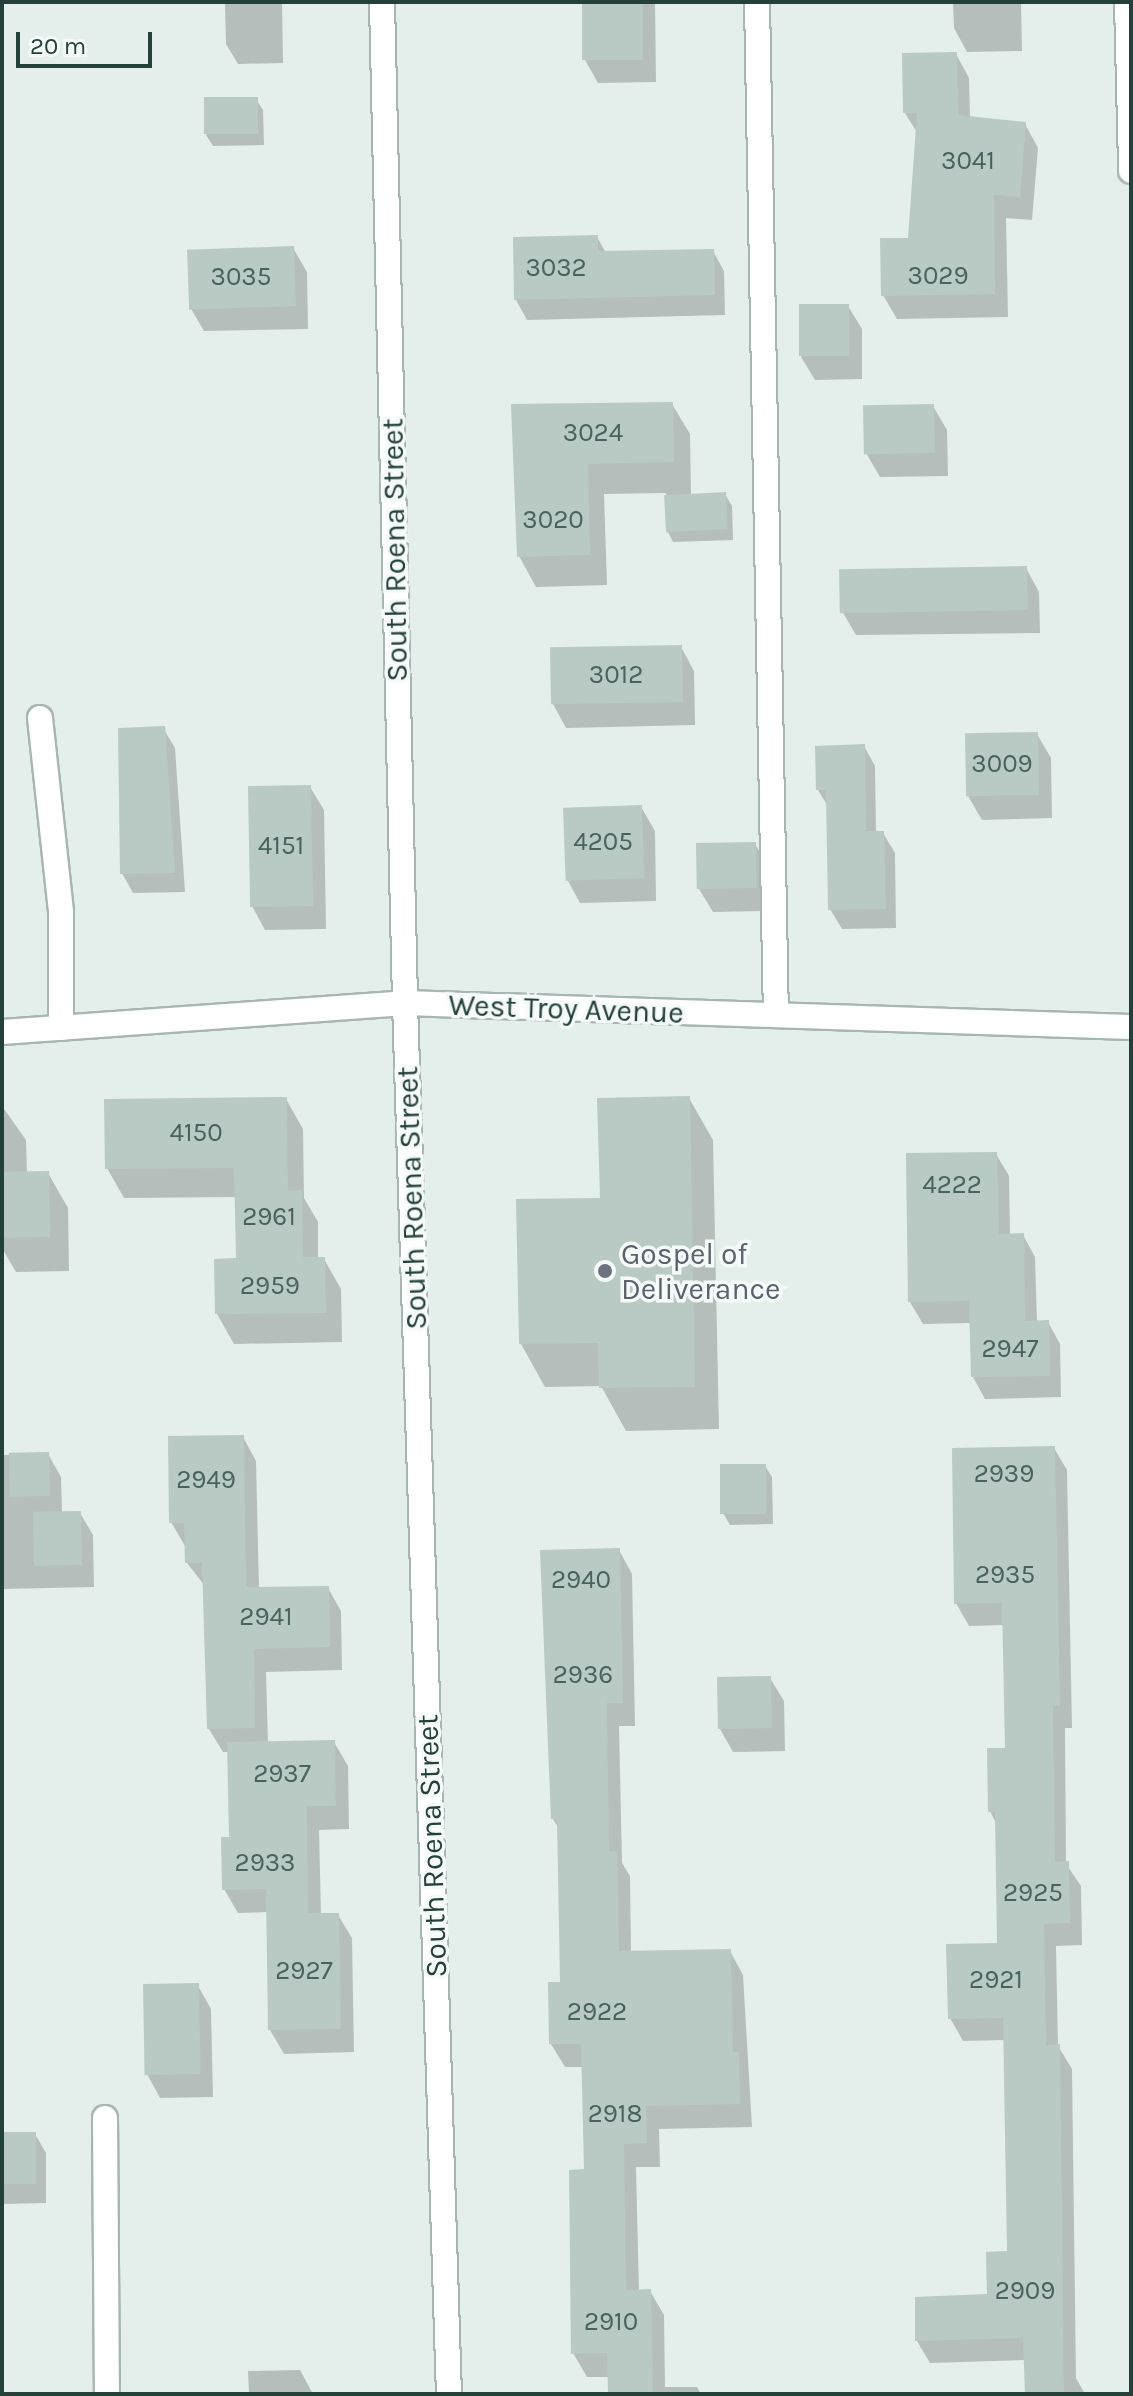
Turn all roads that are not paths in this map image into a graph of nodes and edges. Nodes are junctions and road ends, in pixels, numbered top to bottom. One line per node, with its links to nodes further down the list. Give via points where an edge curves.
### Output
1 (382, 2): 6 (street, South Roena Street)
2 (757, 2): 7 (street)
3 (1127, 2): 4 (street)
4 (1131, 171)
5 (40, 718): 9 (street, via 61,912)
6 (405, 1003): 7 (street, West Troy Avenue); 9 (street, West Troy Avenue); 13 (street, South Roena Street)
7 (776, 1015): 8 (street, West Troy Avenue)
8 (1131, 1027)
9 (61, 1028): 10 (street, West Troy Avenue)
10 (2, 1032)
11 (105, 2118): 12 (street)
12 (107, 2394)
13 (449, 2394)

